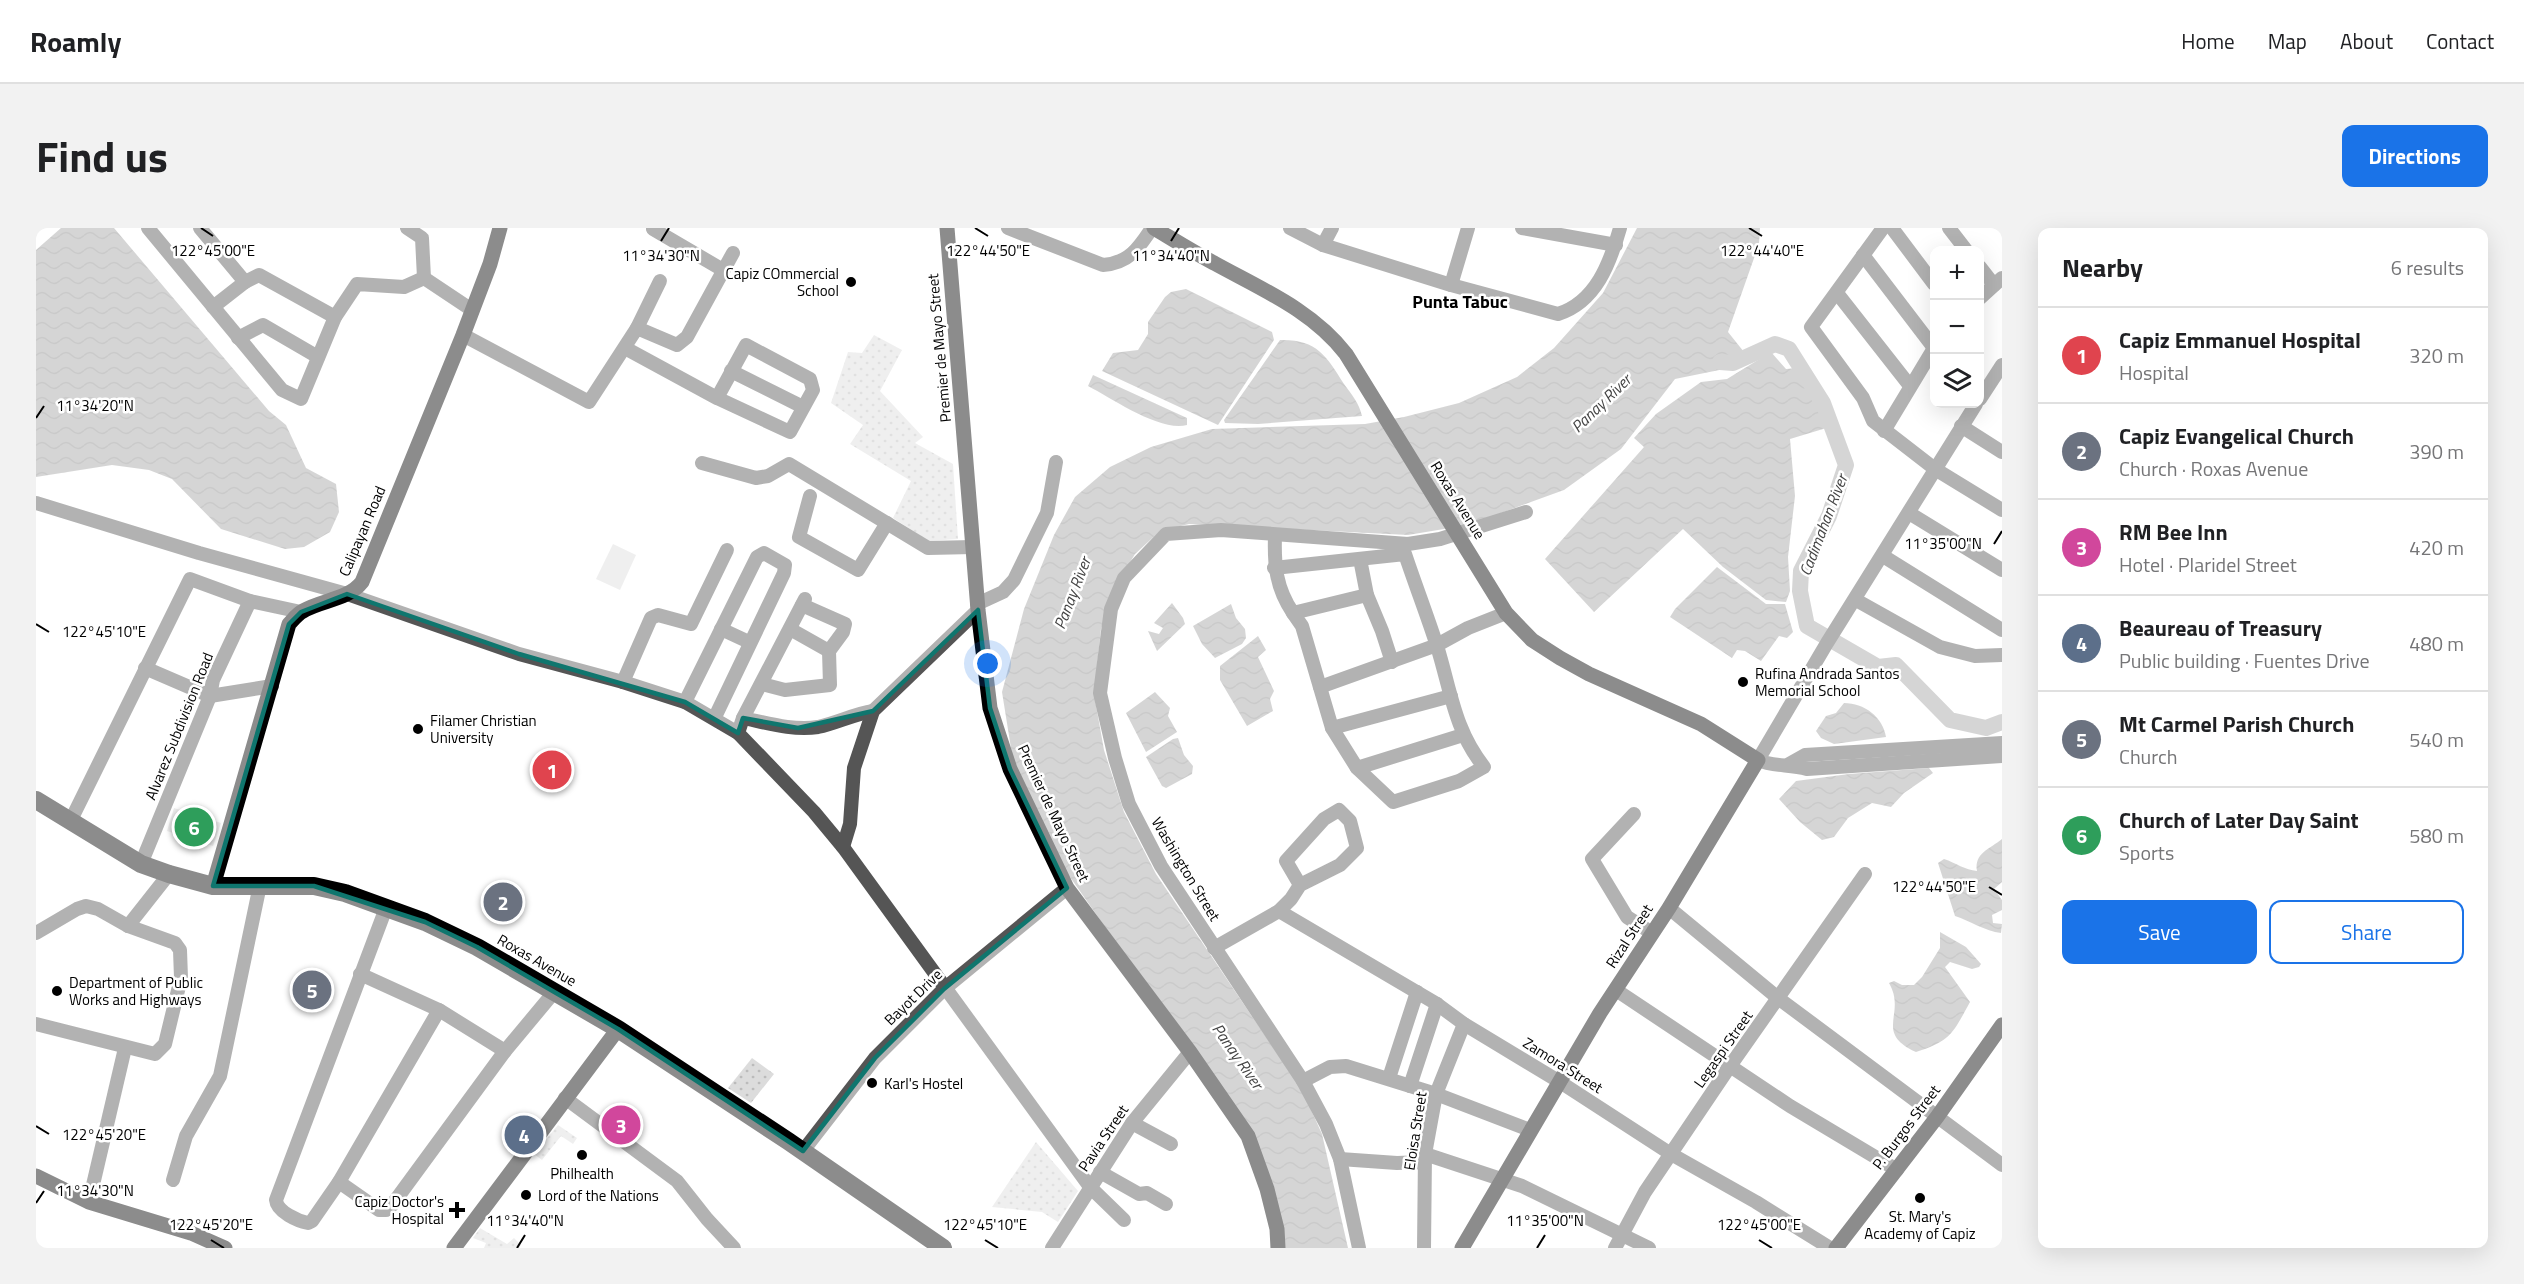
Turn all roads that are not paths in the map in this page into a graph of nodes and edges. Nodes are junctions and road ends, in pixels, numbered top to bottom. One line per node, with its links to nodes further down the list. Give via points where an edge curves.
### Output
1 (148, 228): 32 (street)
2 (200, 228): 27 (street)
3 (407, 228): 25 (street, via 422,238)
4 (500, 228): 33 (main road, Calipayan Road)
5 (947, 228): 62 (main road, Premier de Mayo Street)
6 (1008, 228): 7 (street, via 1103,265 1129,258)
7 (1153, 228): 74 (main road, Roxas Avenue, via 1274,295 1331,335)
8 (1290, 228): 17 (street)
9 (1332, 228): 17 (street)
10 (1468, 228): 29 (street)
11 (1522, 228): 18 (street)
12 (1620, 228): 18 (street)
13 (1883, 228): 21 (street)
14 (1892, 228): 24 (street)
15 (1949, 228): 19 (street)
16 (653, 229): 22 (street)
17 (1323, 245): 29 (street)
18 (1616, 245): 29 (street, via 1604,275 1573,309 1558,314)
19 (1963, 246)
20 (733, 253): 22 (street)
21 (1863, 255): 30 (street); 38 (street)
22 (723, 270): 35 (street, via 687,337 677,345)
23 (1984, 270): 28 (street)
24 (1930, 277)
25 (424, 278): 33 (street); 34 (street, via 404,287 357,284)
26 (660, 281): 35 (street)
27 (245, 282): 32 (street); 34 (street, via 259,275)
28 (1998, 282): 31 (street)
29 (1451, 285)
30 (1837, 293): 44 (street); 50 (street, via 1811,327 1863,398 1873,421)
31 (1984, 294)
32 (213, 307): 37 (street)
33 (472, 310): 36 (main road, Calipayan Road)
34 (335, 317): 41 (street)
35 (637, 328): 39 (street)
36 (463, 335): 39 (street, via 589,402); 68 (main road, Calipayan Road, via 362,582)
37 (238, 338): 41 (street, via 263,325); 41 (street, via 282,390 301,399)
38 (1930, 342)
39 (625, 348): 46 (street)
40 (1931, 354): 44 (street)
41 (318, 357)
42 (2002, 365): 45 (street)
43 (731, 371): 46 (street); 47 (street); 47 (street, via 746,345 810,379 813,390)
44 (1910, 386): 50 (street)
45 (1984, 393)
46 (717, 398): 47 (street, via 790,432)
47 (803, 407)
48 (1973, 408): 49 (street, Rizal Street)
49 (1961, 426): 51 (street); 54 (street, Rizal Street)
50 (1884, 431): 54 (street)
51 (2002, 452)
52 (1056, 462): 72 (street, via 1047,513 1014,580)
53 (702, 463): 60 (street, via 756,478 789,464)
54 (1935, 469): 57 (street); 59 (street, Rizal Street)
55 (810, 496): 60 (street, via 799,537 858,570)
56 (36, 503): 68 (street)
57 (2002, 510)
58 (1526, 512): 61 (street, Washington Street, via 1440,539 1408,544)
59 (1909, 513): 64 (street, Rizal Street); 67 (street)
60 (887, 523): 62 (street, via 928,548)
61 (1275, 536): 66 (street); 120 (street, Washington Street, via 1221,531 1166,534 1124,578 1111,609 1104,648 1101,693 1129,804 1161,866)
62 (973, 547): 72 (main road, Premier de Mayo Street)
63 (727, 550): 85 (street, via 690,624 658,615 651,618)
64 (1883, 556): 70 (street, Rizal Street); 78 (street)
65 (1360, 559): 66 (street); 69 (street); 80 (street, via 1405,554)
66 (1274, 568): 75 (street, via 1283,599)
67 (2002, 570)
68 (347, 594): 73 (main road, Calipayan Road); 85 (street, via 519,654)
69 (1367, 595): 75 (street); 83 (street)
70 (1856, 600): 82 (street, via 1940,647 1975,656); 100 (street, Rizal Street)
71 (250, 601): 73 (street); 84 (street, via 190,579); 89 (street, Alvarez Subdivision Road, via 213,680)
72 (978, 607): 92 (street); 113 (main road, Premier de Mayo Street, via 990,708 1010,769)
73 (302, 612): 87 (main road, via 289,624)
74 (1506, 612): 80 (street); 100 (main road, Roxas Avenue, via 1532,639 1560,658 1701,724)
75 (1293, 613): 88 (street, via 1302,626)
76 (721, 629): 79 (street); 79 (street, via 757,557 764,553 785,565 784,573); 91 (street)
77 (790, 629): 81 (street); 81 (street, via 804,601 845,624); 86 (street)
78 (2002, 630)
79 (749, 642): 93 (street)
80 (1437, 645): 83 (street); 90 (street)
81 (829, 651): 86 (street, via 830,685 784,690)
82 (2002, 655)
83 (1392, 662): 88 (street)
84 (145, 668): 89 (street); 105 (street)
85 (623, 682): 91 (street)
86 (762, 684): 94 (street)
87 (272, 686): 89 (street); 112 (main road)
88 (1320, 687): 95 (street)
89 (210, 696): 107 (street, Alvarez Subdivision Road)
90 (1451, 696): 95 (street); 97 (street)
91 (685, 702): 93 (street)
92 (873, 711): 94 (street, via 798,728); 106 (street, via 854,768 853,800)
93 (715, 717): 96 (street)
94 (743, 718): 96 (street)
95 (1332, 728): 102 (street)
96 (738, 733): 106 (street)
97 (1463, 735): 102 (street); 102 (street, via 1484,767 1459,781 1393,802)
98 (2002, 743): 101 (street, via 1805,755)
99 (2002, 756): 101 (street, via 1807,769)
100 (1758, 760): 101 (street, via 1772,765); 115 (main road, Rizal Street)
101 (1789, 764)
102 (1357, 768)
103 (36, 800): 105 (highway, Roxas Avenue)
104 (1634, 814): 119 (street, via 1592,860 1626,916)
105 (71, 820): 107 (highway, Roxas Avenue)
106 (843, 847): 122 (street)
107 (141, 864): 108 (highway, Roxas Avenue)
108 (169, 874): 112 (highway, Roxas Avenue); 117 (street)
109 (1865, 874): 126 (street, Legaspi Street)
110 (260, 885): 112 (highway, Roxas Avenue); 114 (highway, Roxas Avenue, via 314,886); 156 (street, via 220,1076 186,1136)
111 (1300, 885): 111 (street, via 1286,861 1324,819 1339,810 1350,821 1357,848 1340,865); 116 (street)
112 (213, 886)
113 (1067, 888): 122 (street, Bayot Drive); 135 (main road, Premier de Mayo Street)
114 (386, 908): 121 (street); 124 (highway, Roxas Avenue, via 477,947)
115 (1669, 908): 119 (main road, Rizal Street); 126 (street)
116 (1279, 911): 120 (street); 125 (street, Zamora Street)
117 (128, 926): 118 (street, via 86,906); 133 (street, via 175,943 180,950 181,978 161,1051 155,1054)
118 (36, 933)
119 (1652, 933): 123 (main road, Rizal Street)
120 (1214, 948): 138 (street, Washington Street)
121 (360, 974): 128 (street); 157 (street, via 277,1206 308,1223)
122 (944, 989): 147 (street, Bayot Drive, via 875,1058); 158 (street)
123 (1616, 990): 136 (street); 139 (main road, Rizal Street)
124 (555, 991): 132 (highway, Roxas Avenue); 134 (street)
125 (1417, 992): 127 (street, Zamora Street); 137 (street)
126 (1778, 998): 136 (street, Legaspi Street); 143 (street)
127 (1437, 1004): 130 (street, Zamora Street); 140 (street)
128 (439, 1010): 134 (street); 157 (street)
129 (36, 1024): 133 (street)
130 (1464, 1024): 139 (street, Zamora Street); 141 (street, Eloisa Street)
131 (2002, 1025): 143 (main road, P. Burgos Street)
132 (618, 1029): 142 (main road); 147 (highway, Roxas Avenue)
133 (125, 1048): 159 (street)
134 (506, 1051): 157 (street, via 386,1210 380,1210)
135 (1190, 1052): 144 (street, Pavia Street); 168 (main road, Premier de Mayo Street, via 1248,1136 1267,1189)
136 (1730, 1066): 148 (street, Legaspi Street); 152 (street)
137 (1389, 1078): 138 (street, via 1346,1066 1330,1066); 140 (street)
138 (1303, 1081): 150 (street, Washington Street)
139 (1560, 1082): 145 (main road, Rizal Street); 148 (street, Zamora Street)
140 (1410, 1086): 141 (street)
141 (1436, 1094): 145 (street); 149 (street, Eloisa Street)
142 (565, 1098): 164 (main road); 165 (street, via 677,1181)
143 (1937, 1117): 151 (street); 152 (main road, P. Burgos Street)
144 (1132, 1123): 146 (street); 153 (street, Pavia Street)
145 (1530, 1130): 155 (main road, Rizal Street)
146 (1171, 1144)
147 (803, 1151): 166 (highway, Roxas Avenue)
148 (1671, 1154): 162 (street, Legaspi Street); 174 (street, Zamora Street)
149 (1424, 1158): 150 (street, via 1397,1163); 155 (street); 170 (street, Eloisa Street)
150 (1340, 1159): 169 (street, Washington Street)
151 (2002, 1165)
152 (1897, 1170): 175 (main road, P. Burgos Street)
153 (1100, 1172): 158 (street, Pavia Street); 160 (street)
154 (36, 1176): 159 (main road)
155 (1502, 1178): 162 (street); 171 (main road, Rizal Street)
156 (173, 1180)
157 (339, 1182)
158 (1090, 1187): 161 (street); 167 (street, Pavia Street)
159 (89, 1202): 163 (main road, via 191,1233)
160 (1166, 1204)
161 (1124, 1220)
162 (1621, 1234): 172 (street, Legaspi Street); 173 (street)
163 (225, 1248)
164 (454, 1248)
165 (734, 1248)
166 (942, 1248)
167 (1052, 1248)
168 (1278, 1248)
169 (1359, 1248)
170 (1424, 1248)
171 (1462, 1248)
172 (1615, 1248)
173 (1649, 1248)
174 (1830, 1248)
175 (1836, 1248)

